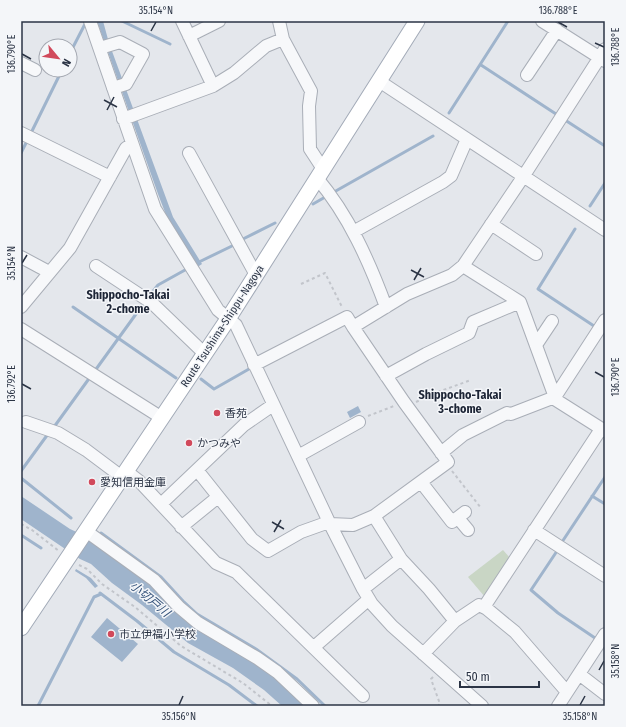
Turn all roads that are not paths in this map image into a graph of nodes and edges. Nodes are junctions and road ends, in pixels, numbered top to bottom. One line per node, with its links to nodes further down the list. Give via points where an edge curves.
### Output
1 (90, 21): 10 (street)
2 (182, 21): 8 (street)
3 (219, 21): 8 (street)
4 (279, 21): 9 (street)
5 (417, 21): 15 (main road, Route Tsushima-Shippu-Nagoya)
6 (542, 21): 7 (street)
7 (557, 30): 11 (street); 14 (street)
8 (189, 36): 17 (street)
9 (283, 39): 17 (street, via 266,46 234,73); 23 (street, via 311,91 310,149)
10 (106, 46): 16 (street); 16 (street, via 120,42 143,54)
11 (603, 56): 24 (street)
12 (21, 63): 13 (street)
13 (35, 70)
14 (527, 75)
15 (379, 81): 20 (street); 23 (main road, Route Tsushima-Shippu-Nagoya)
16 (119, 86): 18 (street)
17 (213, 86): 18 (street)
18 (129, 117): 21 (street)
19 (21, 133): 25 (street)
20 (467, 140): 24 (street); 28 (street, via 451,176 444,182)
21 (132, 144): 25 (street, via 126,148); 38 (street, via 155,210 218,310)
22 (189, 153): 34 (street)
23 (320, 173): 28 (street); 34 (main road, Route Tsushima-Shippu-Nagoya)
24 (523, 176): 26 (street); 27 (street)
25 (110, 177): 33 (street, via 70,248)
26 (491, 224): 29 (street); 32 (street)
27 (605, 230)
28 (353, 232): 37 (street, via 371,266)
29 (536, 254)
30 (21, 257): 33 (street)
31 (96, 266): 44 (street, via 152,303)
32 (463, 266): 35 (street); 37 (street, via 452,275 407,294)
33 (50, 272): 36 (street)
34 (256, 275): 38 (main road, Route Tsushima-Shippu-Nagoya)
35 (520, 302): 43 (street); 46 (street, via 473,322 469,333)
36 (21, 307)
37 (386, 307): 41 (street)
38 (228, 319): 44 (main road, Route Tsushima-Shippu-Nagoya); 45 (street, via 236,325)
39 (605, 320): 47 (street)
40 (552, 321): 43 (street)
41 (350, 322): 45 (street); 46 (street)
42 (21, 329): 49 (street)
43 (536, 345): 47 (street)
44 (205, 354): 49 (main road, Route Tsushima-Shippu-Nagoya)
45 (254, 365): 48 (street)
46 (386, 376): 54 (street)
47 (556, 398): 52 (street); 54 (street, via 507,413 463,435)
48 (273, 405): 53 (street); 55 (street, via 244,425)
49 (162, 418): 56 (main road, Route Tsushima-Shippu-Nagoya)
50 (26, 422): 56 (street, via 58,433)
51 (359, 422): 53 (street)
52 (603, 427): 64 (street)
53 (298, 456): 61 (street)
54 (443, 458): 57 (street)
55 (197, 470): 58 (street); 59 (street)
56 (124, 474): 59 (street, via 139,481); 65 (main road, Route Tsushima-Shippu-Nagoya)
57 (421, 482): 60 (street); 63 (street, via 452,522 461,515)
58 (218, 496): 61 (street, via 252,539 268,552 301,532); 62 (street)
59 (161, 504): 62 (street)
60 (374, 516): 61 (street, via 353,525); 66 (street)
61 (330, 523): 68 (street)
62 (181, 527): 73 (street, via 216,563 236,572)
63 (468, 530)
64 (534, 530): 67 (street); 69 (street)
65 (85, 532): 71 (main road, Route Tsushima-Shippu-Nagoya); 79 (street, via 154,580 198,623 277,672)
66 (401, 559): 68 (street); 70 (street, via 429,589)
67 (605, 576)
68 (366, 594): 73 (street); 74 (street, via 392,626)
69 (484, 607): 70 (street, via 479,605); 76 (street, via 515,632)
70 (454, 622): 74 (street)
71 (21, 628)
72 (605, 634): 75 (street)
73 (314, 647): 78 (street)
74 (423, 654): 80 (street)
75 (579, 674): 76 (street); 77 (street)
76 (567, 692): 81 (street)
77 (605, 694)
78 (363, 696)
79 (313, 706)
80 (482, 706)
81 (558, 706)

